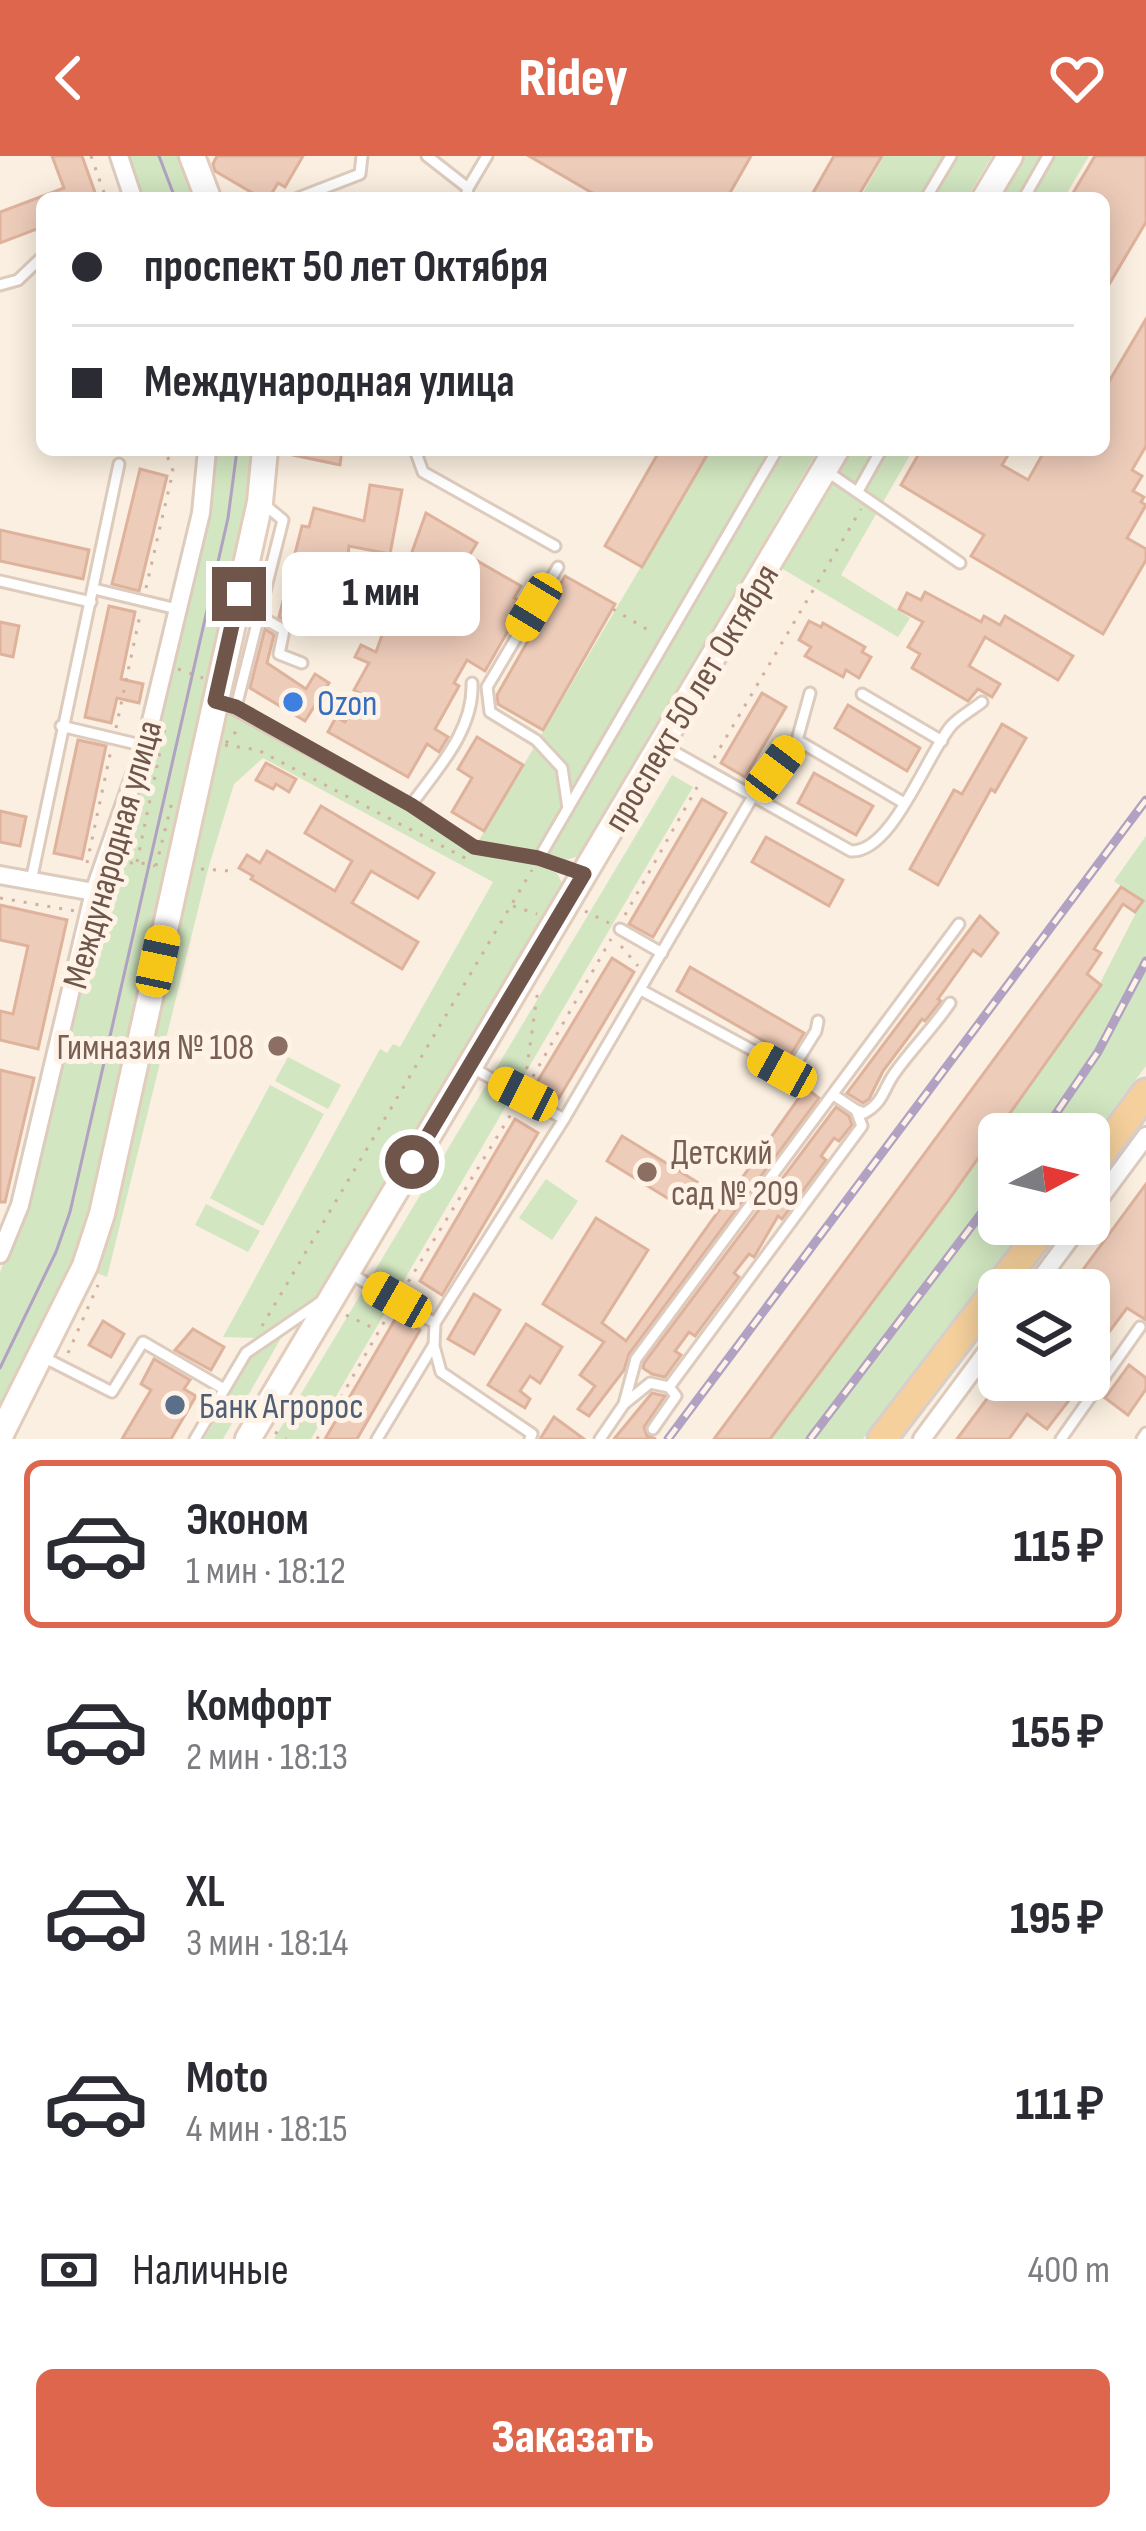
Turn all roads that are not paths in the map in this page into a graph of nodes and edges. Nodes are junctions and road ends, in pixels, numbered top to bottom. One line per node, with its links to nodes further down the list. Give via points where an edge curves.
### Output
1 (119, 156): 9 (street)
2 (193, 156): 10 (main road)
3 (362, 156): 11 (lane, via 360,174)
4 (487, 156): 13 (lane)
5 (951, 156): 14 (lane)
6 (1010, 156): 15 (main road)
7 (1048, 156): 16 (lane)
8 (434, 158): 12 (lane)
9 (131, 192)
10 (206, 192)
11 (314, 192)
12 (466, 192)
13 (468, 192)
14 (930, 192)
15 (989, 192)
16 (1027, 192)
17 (36, 263): 18 (lane)
18 (0, 285)
19 (206, 456): 34 (street, Международная улица)
20 (264, 456): 27 (main road, Международная улица)
21 (418, 456): 28 (lane, via 423,472)
22 (773, 456): 50 (lane)
23 (878, 456): 26 (lane)
24 (831, 460): 26 (lane); 46 (main road, проспект 50 лет Октября)
25 (119, 464): 32 (lane)
26 (858, 491): 29 (lane)
27 (260, 502): 35 (lane, via 283,520); 40 (main road, Международная улица)
28 (555, 546)
29 (960, 563)
30 (558, 567): 50 (lane, via 487,687 490,712 536,740 562,769)
31 (0, 581): 33 (lane)
32 (94, 589): 33 (lane); 34 (lane)
33 (91, 602): 42 (lane)
34 (177, 609): 45 (street, Международная улица)
35 (261, 617): 36 (lane, via 284,630 279,654); 40 (lane)
36 (302, 664)
37 (472, 682): 49 (lane, via 473,706)
38 (810, 693): 43 (lane)
39 (862, 694): 44 (lane)
40 (223, 698): 49 (lane); 77 (main road, Международная улица, via 102,1214)
41 (982, 702): 44 (lane)
42 (61, 726): 45 (lane); 54 (lane)
43 (796, 740): 47 (lane); 48 (lane)
44 (942, 742): 48 (lane)
45 (145, 746): 55 (street, Международная улица)
46 (662, 746): 47 (lane); 52 (main road, проспект 50 лет Октября)
47 (752, 799): 48 (lane, via 865,851); 58 (lane)
48 (904, 803)
49 (411, 805): 51 (lane, via 474,847)
50 (568, 808): 51 (lane)
51 (538, 858): 52 (lane)
52 (584, 874): 62 (main road, проспект 50 лет Октября)
53 (0, 875): 54 (street)
54 (31, 880): 55 (street)
55 (94, 892): 71 (street, Международная улица, via 20,1205)
56 (959, 924): 64 (lane)
57 (620, 929): 58 (lane)
58 (662, 953): 59 (lane)
59 (640, 990): 61 (lane, via 791,1071); 66 (lane)
60 (950, 1003): 65 (lane, via 875,1108)
61 (818, 1021)
62 (470, 1066): 66 (lane); 72 (main road, проспект 50 лет Октября)
63 (1146, 1094): 68 (main road)
64 (835, 1096): 65 (lane); 81 (lane, via 637,1359)
65 (856, 1110): 79 (lane, via 862,1126)
66 (564, 1119): 74 (lane)
67 (1146, 1136): 69 (street)
68 (1110, 1159)
69 (1110, 1166)
70 (1031, 1245): 89 (main road)
71 (0, 1254)
72 (347, 1271): 73 (main road, проспект 50 лет Октября); 74 (lane)
73 (338, 1305): 80 (lane, via 246,1353); 85 (main road, проспект 50 лет Октября)
74 (435, 1323): 76 (lane)
75 (1140, 1327): 91 (lane)
76 (434, 1346): 86 (lane); 87 (lane, via 441,1372)
77 (40, 1356): 80 (lane, via 112,1392 143,1342); 83 (main road, Международная улица)
78 (978, 1363): 90 (street)
79 (669, 1388): 81 (lane, via 650,1383); 82 (lane, via 676,1396)
80 (224, 1389): 84 (lane)
81 (624, 1405): 88 (lane)
82 (653, 1429)
83 (0, 1436)
84 (196, 1439)
85 (248, 1439)
86 (377, 1439)
87 (530, 1439)
88 (600, 1439)
89 (882, 1439)
90 (922, 1439)
91 (1061, 1439)

